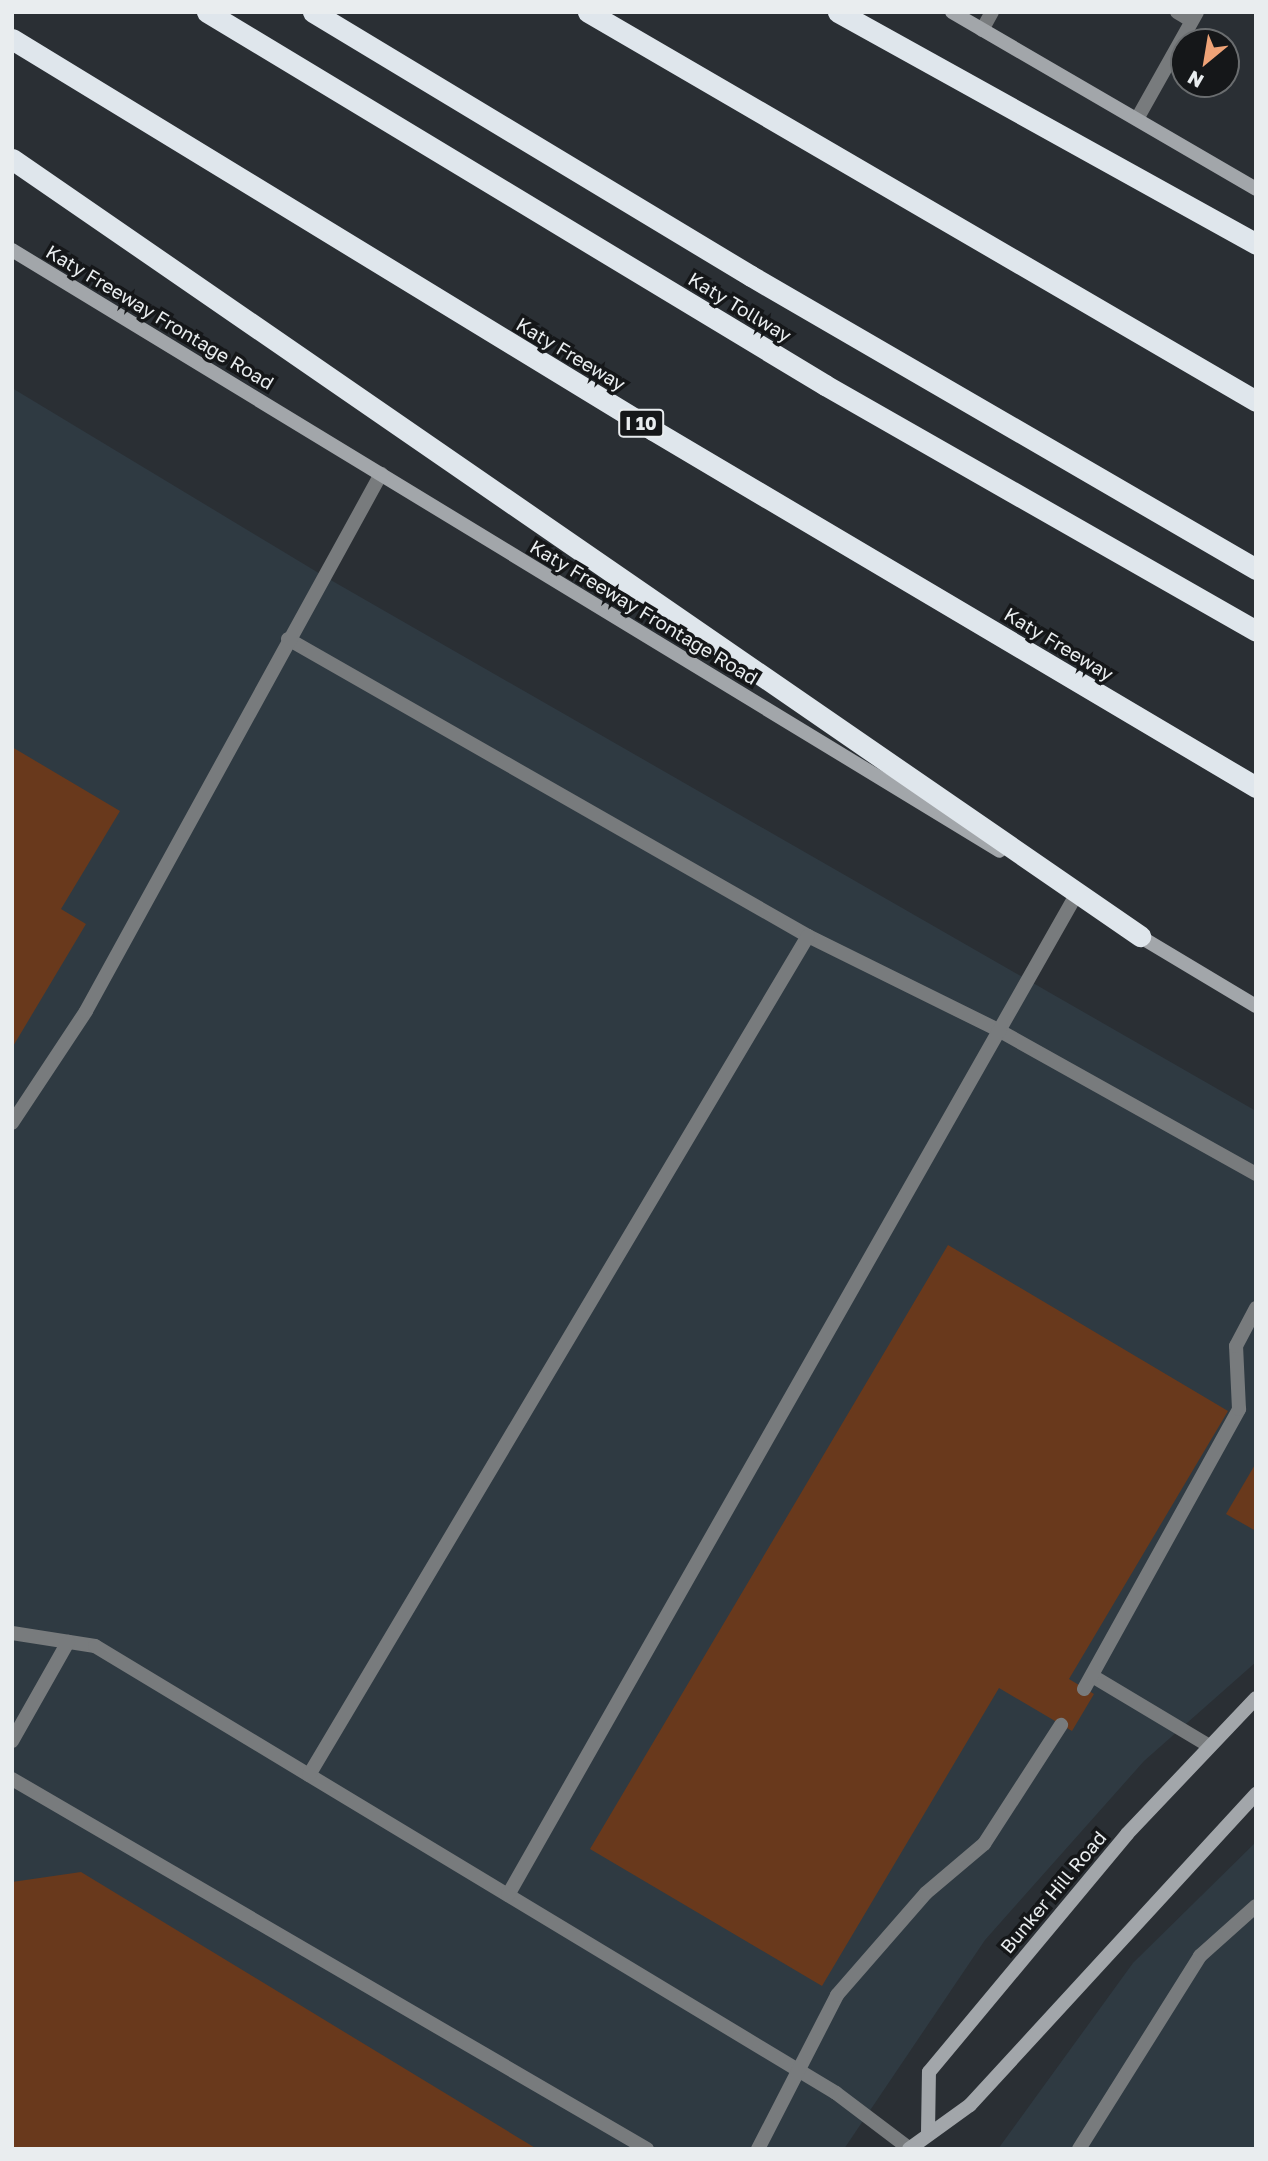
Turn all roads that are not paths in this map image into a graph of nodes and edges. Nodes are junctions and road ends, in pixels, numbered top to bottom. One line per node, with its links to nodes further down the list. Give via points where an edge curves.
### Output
1 (207, 12): 19 (highway, Katy Tollway, via 825,384)
2 (313, 12): 18 (highway, Katy Tollway, via 751,276)
3 (588, 12): 16 (highway)
4 (838, 12): 14 (highway)
5 (952, 12): 9 (main road)
6 (992, 12): 9 (lane)
7 (1177, 12): 8 (lane)
8 (1195, 17): 11 (lane)
9 (982, 30): 11 (main road)
10 (12, 39): 21 (highway, Katy Freeway / I 10, via 653,430)
11 (1137, 120): 13 (main road)
12 (12, 159): 24 (highway)
13 (1256, 189)
14 (1256, 244)
15 (12, 250): 17 (main road, Katy Freeway Frontage Road)
16 (1256, 401)
17 (381, 474): 20 (lane); 22 (main road, Katy Freeway Frontage Road)
18 (1256, 569)
19 (1256, 631)
20 (288, 639): 23 (lane); 27 (lane, via 86,1011)
21 (1256, 787)
22 (1075, 897): 24 (main road, Katy Freeway Frontage Road); 26 (lane)
23 (808, 936): 26 (lane); 38 (lane)
24 (1140, 936): 25 (main road, Katy Freeway Frontage Road)
25 (1256, 1006)
26 (1000, 1031): 28 (lane); 41 (lane)
27 (12, 1123)
28 (1256, 1174)
29 (1256, 1308): 32 (lane, via 1236,1346 1239,1409)
30 (12, 1633): 31 (lane)
31 (68, 1642): 36 (lane); 38 (lane, via 95,1646)
32 (1094, 1677): 33 (lane); 37 (lane)
33 (1084, 1689)
34 (1256, 1698): 37 (main road, Bunker Hill Road)
35 (1061, 1725): 43 (lane, via 984,1844 926,1893 837,1995)
36 (12, 1741)
37 (1206, 1744): 44 (main road, Bunker Hill Road, via 929,2072)
38 (309, 1775): 41 (lane)
39 (12, 1779): 45 (lane)
40 (1256, 1794): 44 (main road, via 970,2105)
41 (508, 1895): 43 (lane)
42 (1256, 1906): 48 (lane, via 1200,1956)
43 (800, 2071): 46 (lane); 47 (lane)
44 (928, 2133): 47 (main road)
45 (647, 2149)
46 (758, 2149)
47 (909, 2149)
48 (1079, 2149)

